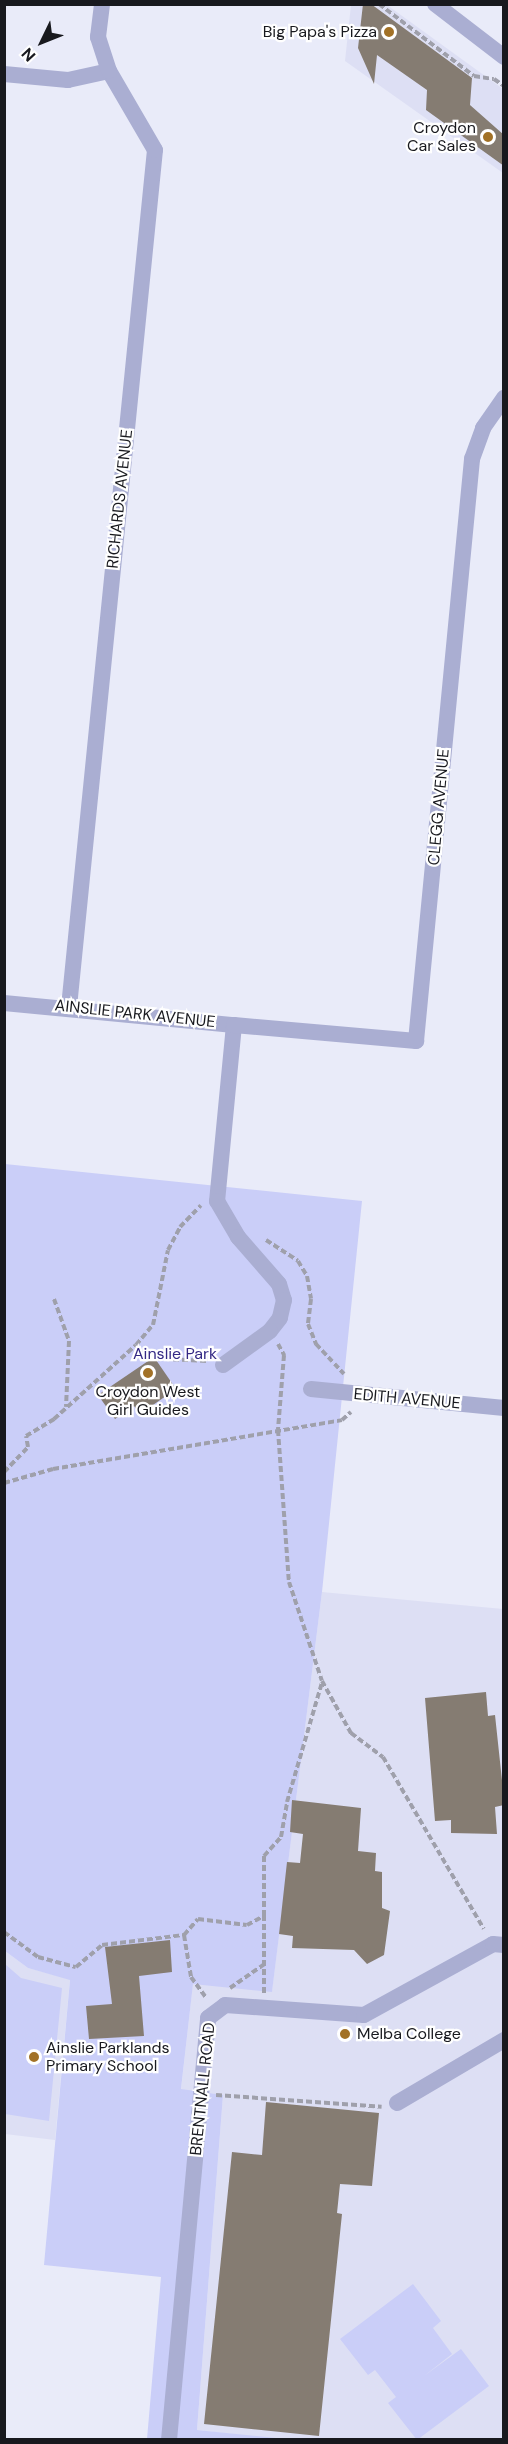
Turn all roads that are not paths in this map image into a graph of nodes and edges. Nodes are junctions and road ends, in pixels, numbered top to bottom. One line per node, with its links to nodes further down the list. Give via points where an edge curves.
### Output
1 (102, 4): 4 (street, RICHARDS AVENUE, via 98,37)
2 (435, 4): 3 (street)
3 (504, 57)
4 (109, 71): 5 (street, via 68,80); 8 (street, RICHARDS AVENUE, via 155,150)
5 (4, 74)
6 (504, 398): 9 (street, CLEGG AVENUE, via 483,428 472,459 416,1041)
7 (4, 1002): 8 (street, AINSLIE PARK AVENUE)
8 (69, 1007): 9 (street, AINSLIE PARK AVENUE)
9 (234, 1025): 10 (street, AINSLIE PARK AVENUE, via 217,1201 238,1237 279,1284 284,1300 270,1331)
10 (223, 1365)
11 (311, 1389): 12 (street, EDITH AVENUE)
12 (504, 1408)
13 (498, 1945): 16 (street, BRENTNALL ROAD, via 364,2015 225,2005 208,2018)
14 (504, 2040): 15 (street)
15 (397, 2103)
16 (169, 2439)

